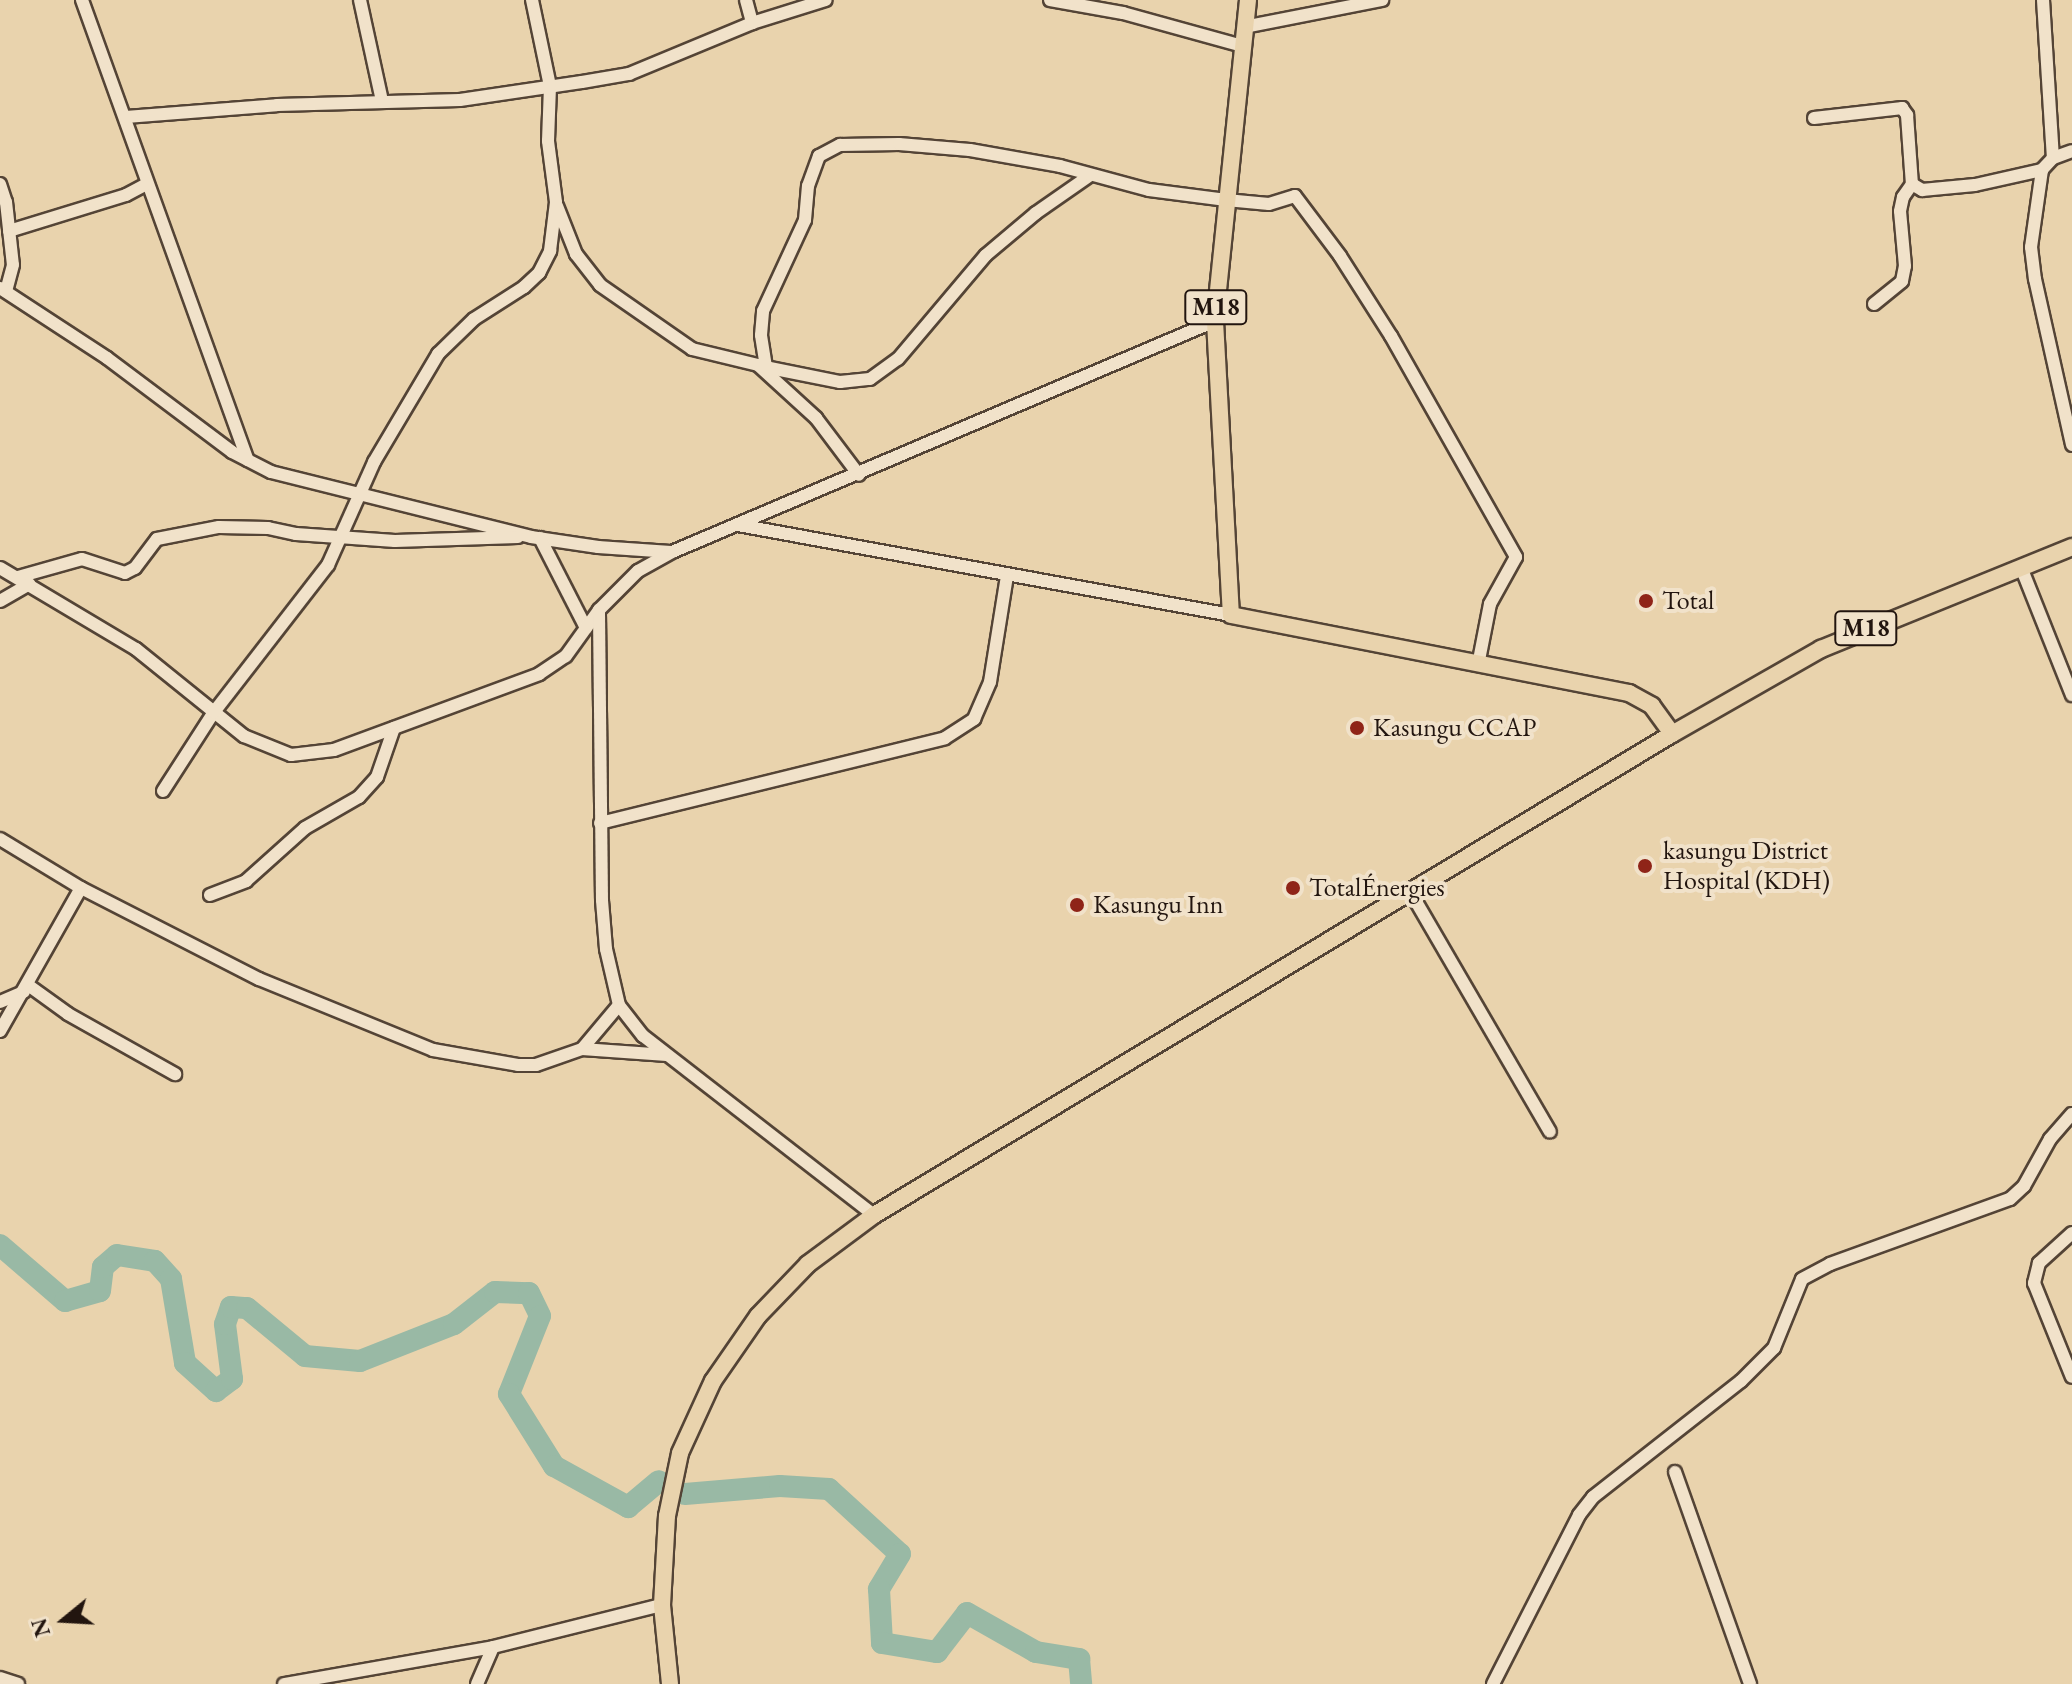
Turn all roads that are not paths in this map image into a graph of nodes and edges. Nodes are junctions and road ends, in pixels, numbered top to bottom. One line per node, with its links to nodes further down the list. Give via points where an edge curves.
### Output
1 (82, 0): 15 (street)
2 (360, 0): 14 (street)
3 (532, 0): 13 (street)
4 (746, 0): 10 (street)
5 (826, 0): 10 (street)
6 (1050, 0): 12 (street, via 1123,13)
7 (1248, 0): 11 (main road, M18)
8 (1382, 0): 11 (street)
9 (2043, 0): 18 (street)
10 (752, 23): 13 (street, via 629,74)
11 (1244, 27): 12 (main road, M18)
12 (1243, 46): 24 (main road, M18)
13 (550, 86): 14 (street, via 460,100); 25 (street, via 548,141)
14 (382, 101): 15 (street)
15 (126, 117): 22 (street)
16 (1814, 118): 23 (street, via 1902,108 1907,115)
17 (2072, 151): 18 (street)
18 (2053, 158): 19 (street)
19 (2042, 170): 23 (street, via 1975,185 1922,190); 31 (street, via 2031,247)
20 (1089, 176): 24 (street); 30 (street, via 986,255 898,359 870,379 840,382); 30 (street, via 970,150 899,144 828,149 819,156 808,186 805,220 763,311)
21 (0, 184): 26 (street)
22 (147, 184): 26 (street); 32 (street)
23 (1912, 184): 28 (street, via 1900,211 1902,281)
24 (1226, 200): 29 (main road, M18); 49 (street, via 1269,204 1295,196 1391,336 1509,541 1516,557 1490,604)
25 (556, 202): 30 (street, via 576,254 600,285 692,349); 34 (street, via 550,251 539,273 474,319 438,354)
26 (9, 231): 27 (street, via 13,265)
27 (3, 290): 32 (street)
28 (1874, 304)
29 (1215, 321): 33 (street); 47 (main road, M18)
30 (762, 366): 33 (street, via 816,418)
31 (2072, 445)
32 (248, 460): 34 (street, via 271,472)
33 (859, 475): 35 (street)
34 (359, 495): 36 (street); 37 (street)
35 (738, 525): 39 (street); 42 (street)
36 (343, 536): 37 (street, via 436,541); 43 (street, via 219,527 157,539 125,573 82,559); 51 (street, via 315,585)
37 (536, 538): 39 (street); 48 (street)
38 (2072, 547): 40 (main road, M18)
39 (672, 552): 46 (street, via 638,571)
40 (2021, 567): 50 (street); 53 (main road, M18, via 1842,638)
41 (0, 568): 43 (street)
42 (1007, 576): 47 (street); 55 (street, via 990,682 974,719 945,738)
43 (18, 577): 44 (street)
44 (30, 584): 45 (street); 51 (street, via 155,662)
45 (0, 601)
46 (599, 610): 48 (street); 55 (street)
47 (1231, 615): 49 (main road)
48 (586, 628): 52 (street, via 566,656 539,674)
49 (1478, 665): 53 (main road, via 1629,693 1652,706)
50 (2072, 695)
51 (214, 712): 52 (street, via 259,745 291,755 324,753); 54 (street)
52 (394, 728): 59 (street, via 377,777 359,797 305,828 246,881)
53 (1672, 734): 58 (main road)
54 (163, 791)
55 (600, 823): 62 (street, via 606,949)
56 (0, 839): 57 (street)
57 (81, 888): 60 (street); 64 (street, via 259,979 433,1050 536,1065)
58 (1411, 893): 68 (street); 69 (main road)
59 (210, 895)
60 (26, 989): 61 (street); 63 (street); 66 (street)
61 (0, 1002)
62 (619, 1005): 64 (street); 65 (street, via 643,1036)
63 (0, 1031)
64 (582, 1049): 65 (street)
65 (667, 1055): 69 (street)
66 (175, 1074)
67 (2072, 1114): 80 (street, via 2010,1199 1802,1279 1774,1348 1741,1381 1593,1497 1579,1515)
68 (1550, 1132)
69 (874, 1215): 73 (main road, via 808,1264 758,1316 713,1381 673,1480)
70 (2072, 1233): 71 (street, via 2039,1263 2034,1283)
71 (2072, 1377)
72 (1675, 1472): 81 (street)
73 (662, 1605): 74 (street); 79 (main road)
74 (493, 1647): 77 (street); 78 (street)
75 (0, 1678): 76 (street)
76 (18, 1684)
77 (284, 1684)
78 (477, 1684)
79 (670, 1684)
80 (1493, 1684)
81 (1750, 1684)

